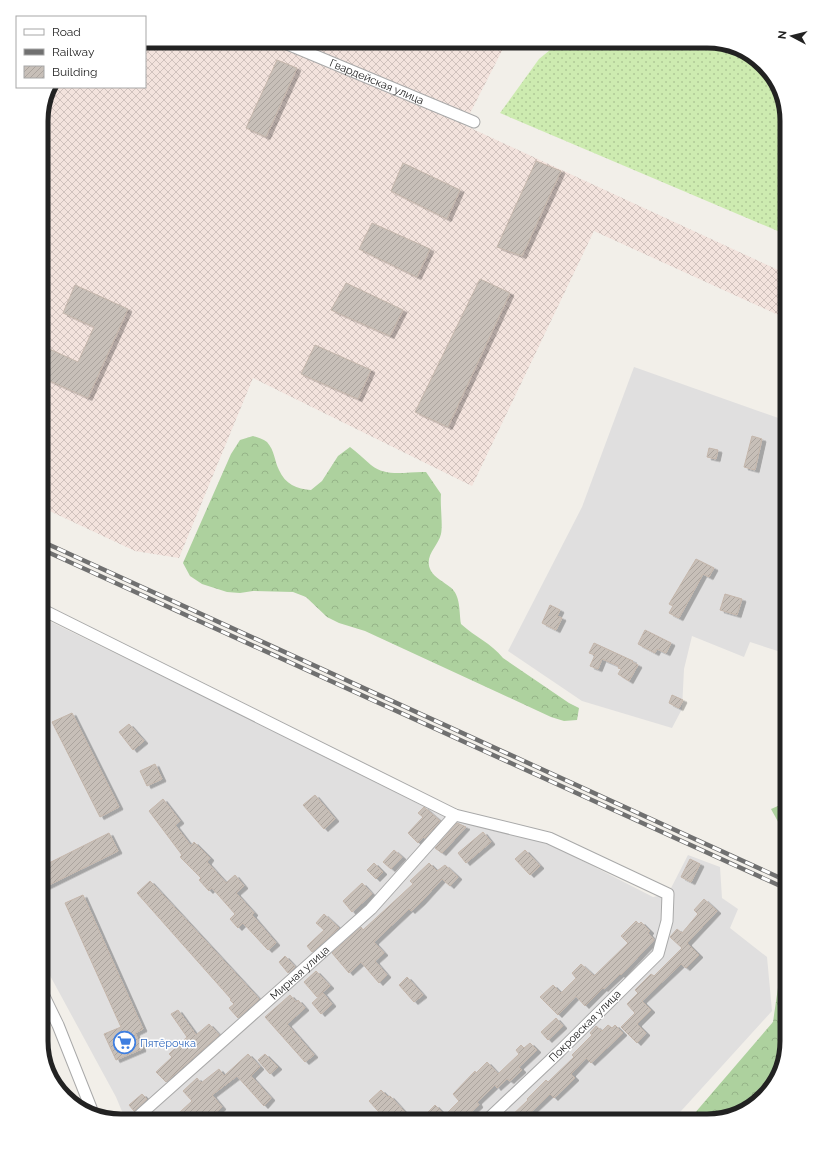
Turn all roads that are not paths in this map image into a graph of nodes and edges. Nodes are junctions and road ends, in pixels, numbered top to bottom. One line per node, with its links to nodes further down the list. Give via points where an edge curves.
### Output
1 (297, 48): 2 (street, Гвардейская улица)
2 (474, 122)
3 (48, 612): 4 (street)
4 (455, 815): 7 (street, Мирная улица, via 371,909); 8 (street, Покровская улица, via 549,838 668,894 666,921 658,954)
5 (48, 1006): 6 (street)
6 (91, 1107)
7 (141, 1114)
8 (493, 1114)

